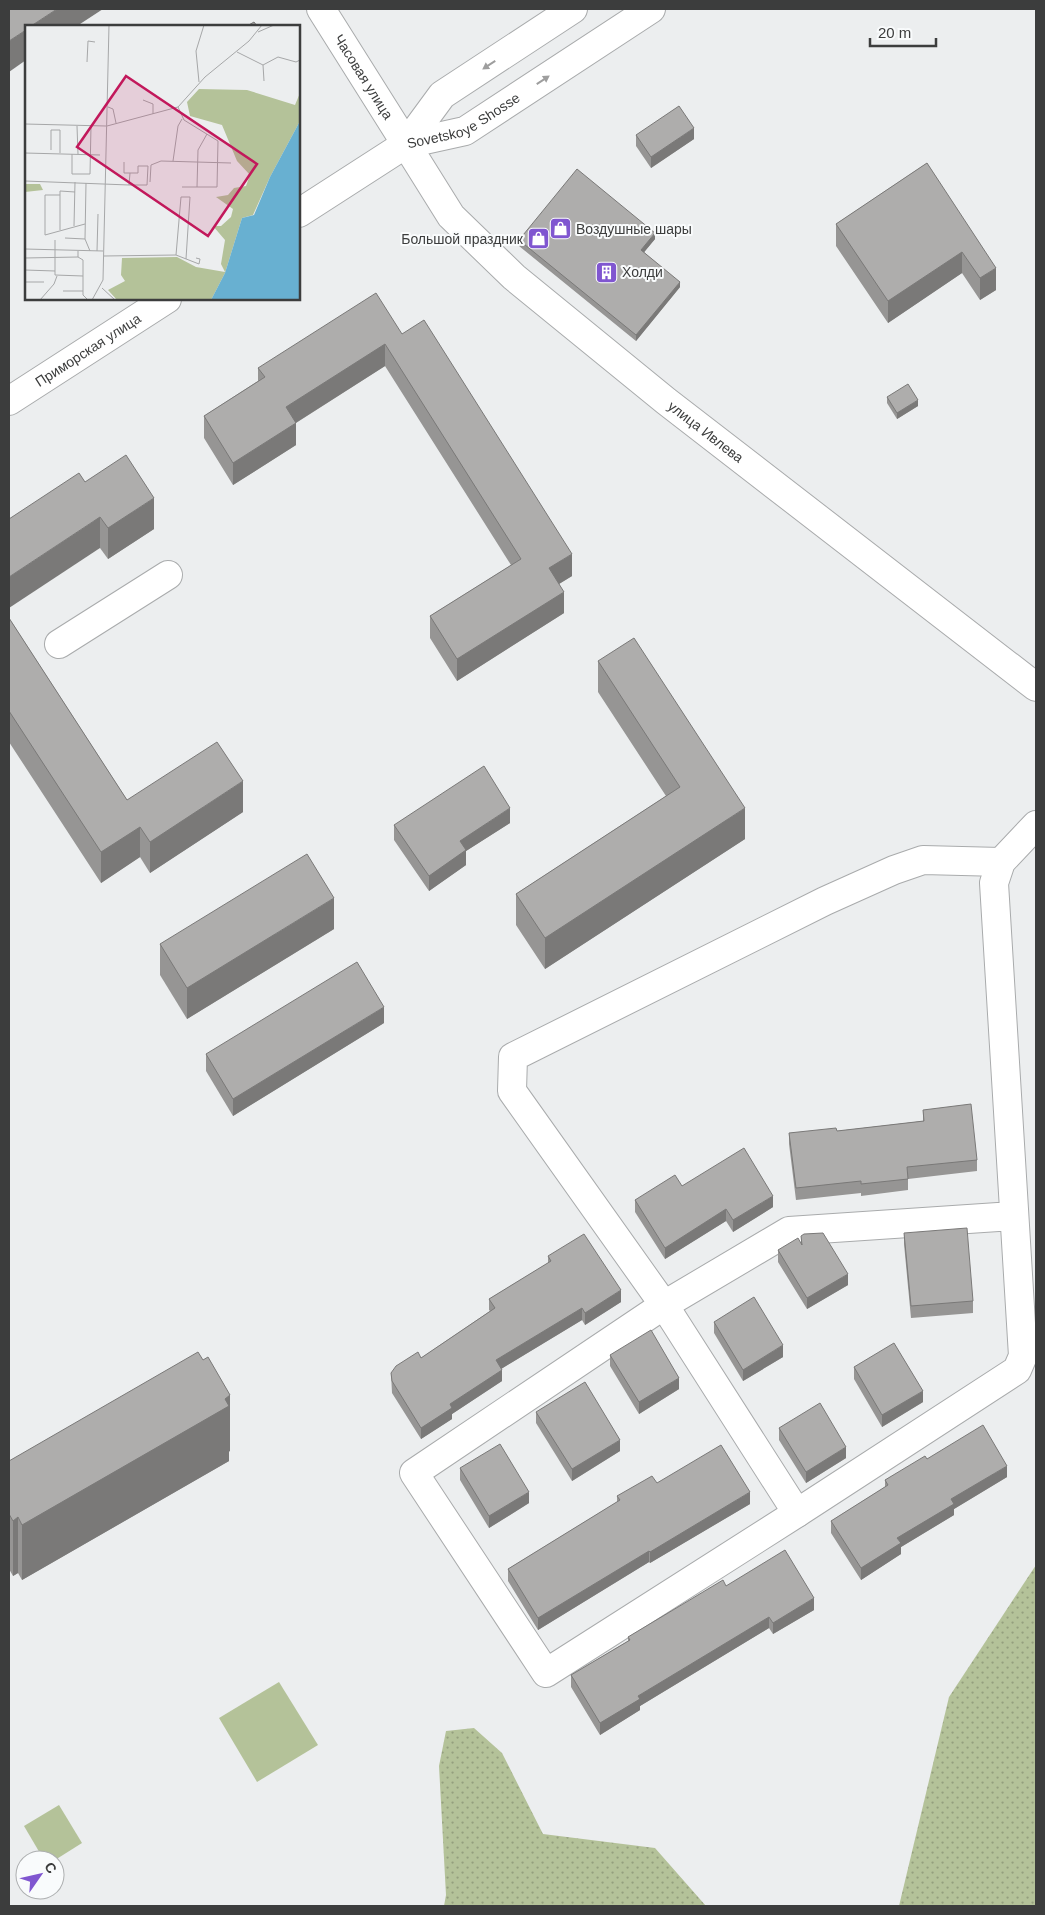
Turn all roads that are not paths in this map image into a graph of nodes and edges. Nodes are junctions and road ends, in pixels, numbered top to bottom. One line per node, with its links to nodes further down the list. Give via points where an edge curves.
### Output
1 (321, 9): 4 (main road, Часовая улица)
2 (573, 9): 4 (main road, Sovetskoye Shosse, one-way to 4, via 442,95)
3 (651, 9): 4 (main road, Sovetskoye Shosse, one-way to 3, via 464,131)
4 (406, 144): 5 (main road); 10 (main road, улица Ивлева, via 451,216 514,277 666,401)
5 (300, 212)
6 (165, 300): 7 (main road, Приморская улица)
7 (9, 401)
8 (168, 575): 9 (main road)
9 (59, 644)
10 (1036, 687)
11 (1036, 825): 12 (main road)
12 (1001, 862): 13 (main road, via 994,883); 14 (main road, via 923,860 894,870 816,905 513,1057 512,1091)
13 (1013, 1216): 14 (main road, via 789,1230); 15 (main road, via 1023,1356 1017,1370)
14 (664, 1304): 15 (main road); 15 (main road, via 414,1473 546,1673)
15 (797, 1513)

